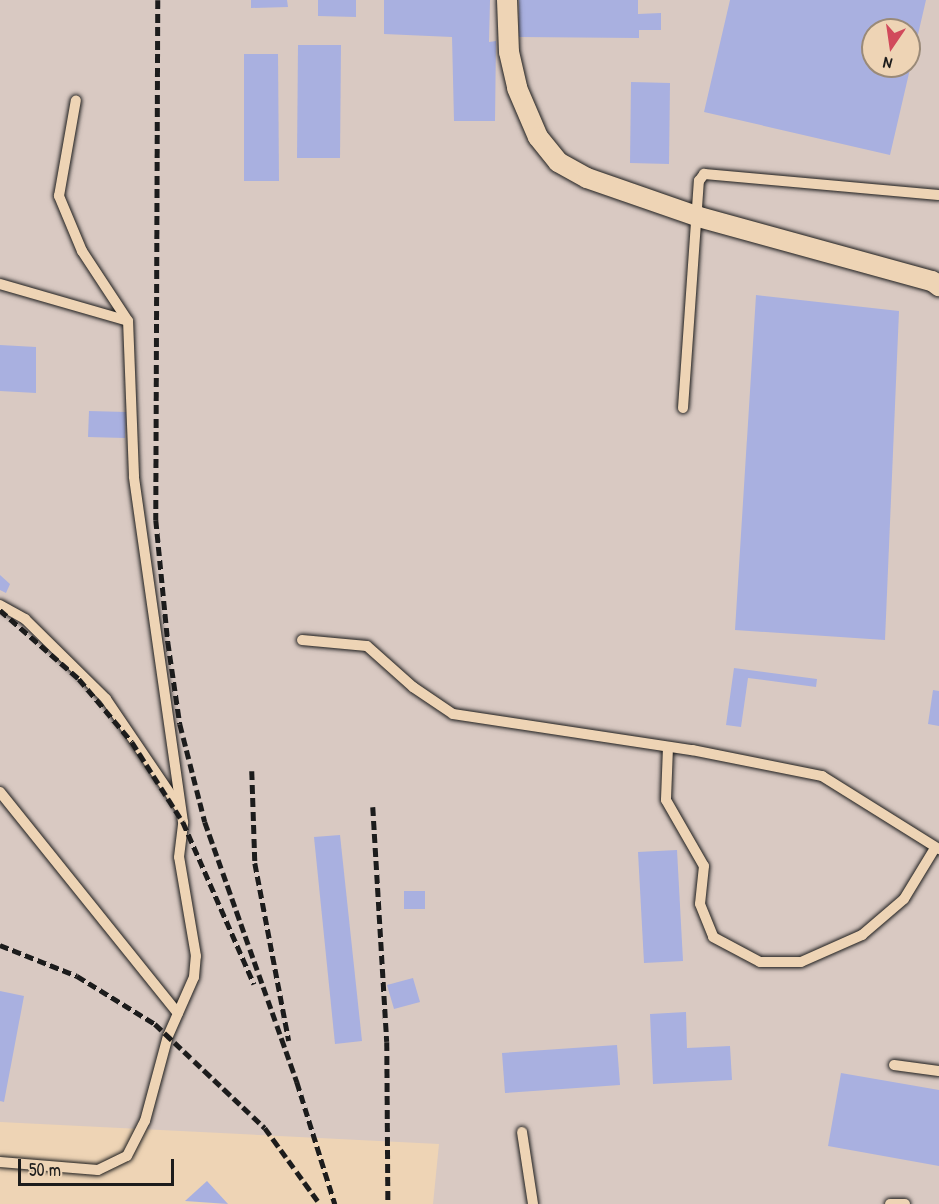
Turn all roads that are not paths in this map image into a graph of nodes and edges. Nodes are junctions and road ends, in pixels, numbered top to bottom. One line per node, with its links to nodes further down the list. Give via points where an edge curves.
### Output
1 (507, 0): 4 (street, via 509,52 517,88 538,137 558,162 587,178)
2 (76, 100): 7 (lane, via 59,196 82,251)
3 (939, 195): 4 (lane, via 714,172 704,174 699,181)
4 (699, 218): 6 (street, via 932,280); 8 (lane)
5 (0, 284): 7 (lane)
6 (939, 286)
7 (128, 321): 13 (lane, via 134,476)
8 (683, 408)
9 (0, 605): 13 (lane, via 25,619 106,699)
10 (302, 640): 11 (lane, via 367,646 413,687 453,714)
11 (668, 747): 14 (lane, via 822,776 907,826); 14 (lane, via 666,800 704,866 700,904 713,936 760,962 801,962 862,935 904,899)
12 (0, 792): 15 (lane)
13 (181, 810): 15 (lane, via 179,857 196,956 194,977)
14 (937, 849)
15 (178, 1013): 19 (lane, via 145,1121 127,1156 98,1170)
16 (894, 1065): 17 (lane)
17 (939, 1071)
18 (522, 1132): 20 (lane)
19 (0, 1162)
20 (533, 1204)
21 (890, 1204): 22 (lane)
22 (904, 1204)

